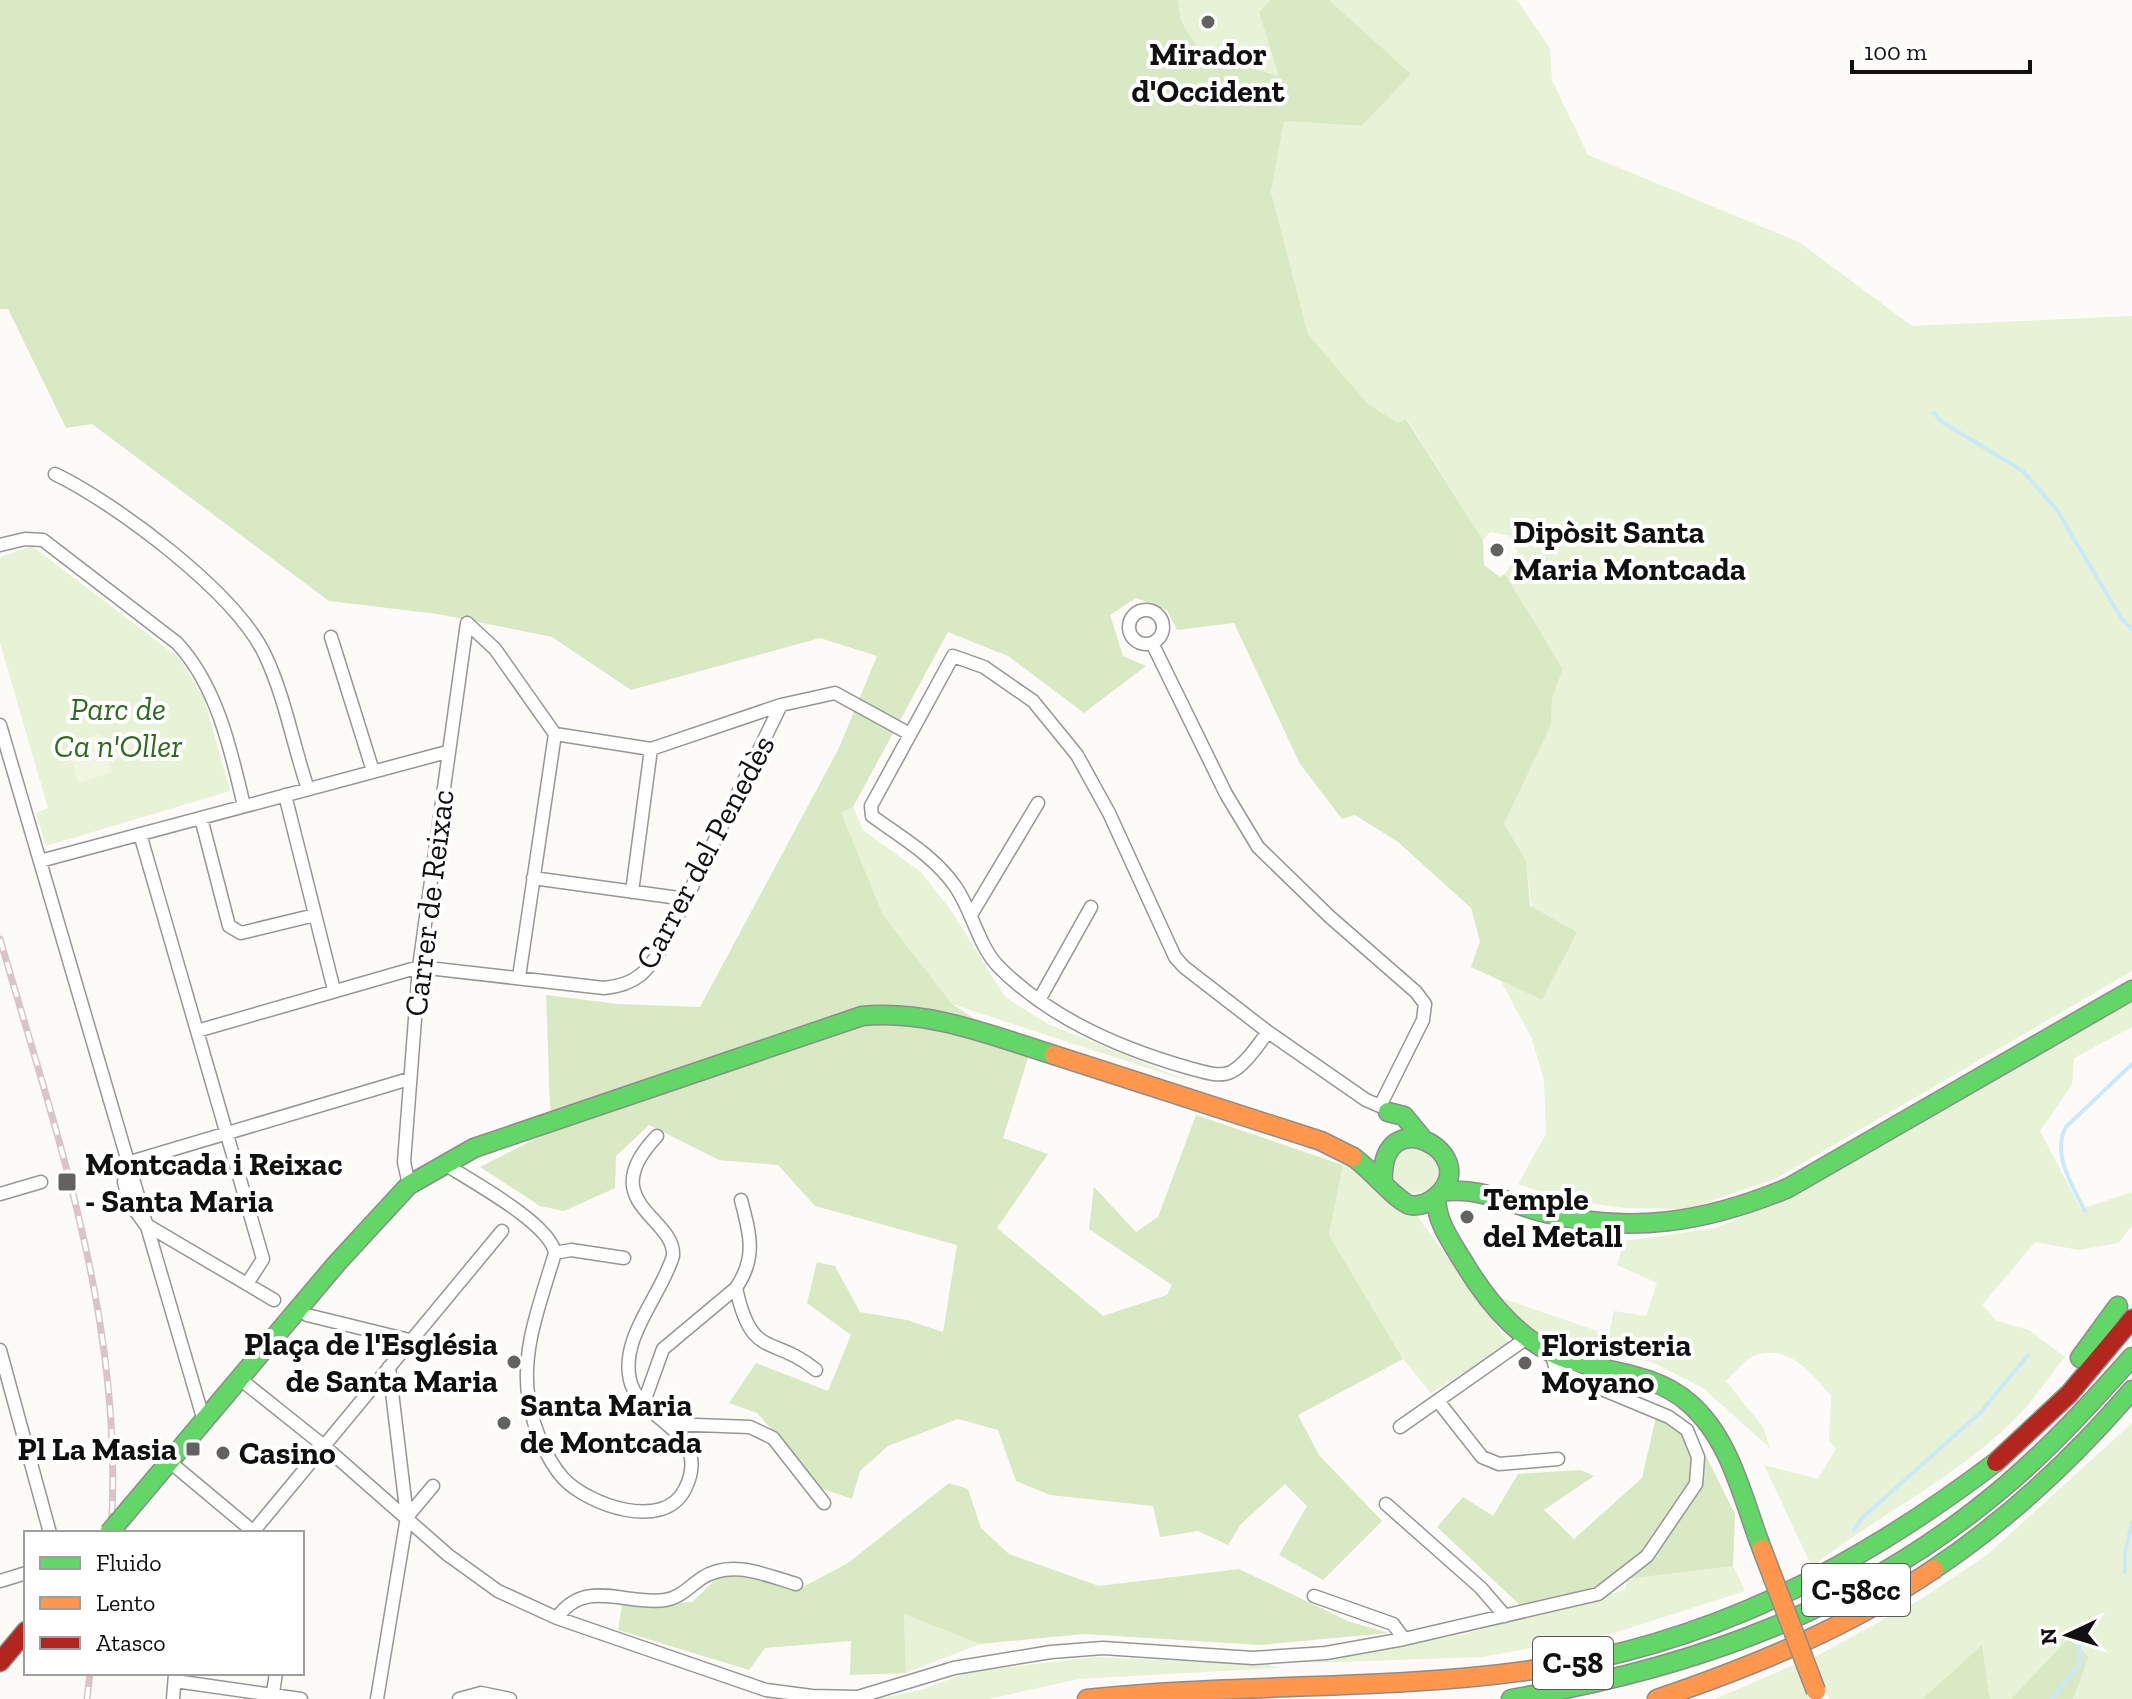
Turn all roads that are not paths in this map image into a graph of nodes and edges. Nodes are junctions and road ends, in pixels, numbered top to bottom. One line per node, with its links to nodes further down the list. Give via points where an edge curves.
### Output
1 (55, 474): 12 (street, via 101,498 238,612 271,669)
2 (0, 545): 15 (street, via 43,540 177,643 210,690)
3 (331, 637): 11 (street)
4 (1152, 643): 33 (street, via 1258,847 1425,1004)
5 (781, 705): 7 (street, via 835,693); 9 (street); 21 (street, Carrer del Penedès)
6 (0, 725): 18 (street)
7 (908, 733): 24 (street, via 871,806 872,816 933,860); 31 (street, via 953,656 984,667 1033,701 1077,755 1175,957)
8 (555, 734): 9 (street); 10 (street, Carrer de Reixac, via 495,649 467,623); 19 (street)
9 (651, 749): 20 (street)
10 (447, 752): 11 (street); 25 (street, Carrer de Reixac)
11 (373, 771): 12 (street)
12 (308, 789): 13 (street)
13 (285, 795): 15 (street); 23 (street)
14 (1038, 803): 24 (street)
15 (244, 806): 16 (street)
16 (201, 818): 17 (street); 23 (street, via 229,926 241,933)
17 (140, 834): 18 (street); 30 (street)
18 (40, 861): 39 (street)
19 (533, 878): 20 (street); 26 (street)
20 (632, 892): 21 (street)
21 (686, 899): 26 (street, Carrer del Penedès, via 640,979 604,988)
22 (1091, 907): 29 (street)
23 (315, 915): 27 (street)
24 (971, 915): 29 (street, via 996,964)
25 (419, 967): 26 (street, Carrer del Penedès); 27 (street, Carrer del Penedès); 32 (street, Carrer de Reixac)
26 (519, 977)
27 (334, 990): 30 (street, Carrer del Penedès)
28 (2132, 990): 45 (main road, via 1748,1206 1682,1224 1632,1226 1566,1218)
29 (1039, 1000): 31 (street, via 1105,1038 1210,1073 1229,1073)
30 (197, 1031): 34 (street)
31 (1268, 1032): 33 (street)
32 (409, 1079): 34 (street); 44 (street, Carrer de Reixac, via 404,1162)
33 (1384, 1109): 36 (main road, via 1404,1116); 37 (main road)
34 (226, 1133): 39 (street); 55 (street, via 263,1259)
35 (657, 1136): 71 (street, via 636,1162 633,1185 644,1210 674,1250 629,1355 633,1391)
36 (1422, 1138): 37 (main road, via 1408,1138); 41 (main road, via 1436,1144)
37 (1391, 1149): 38 (main road); 43 (main road, via 1381,1168)
38 (1354, 1157): 40 (main road, via 1321,1141 966,1026 895,1013 862,1016 815,1031); 43 (main road)
39 (127, 1163): 50 (street, via 126,1193)
40 (443, 1163): 44 (main road); 52 (street, via 541,1228)
41 (1448, 1163): 45 (main road); 47 (main road, via 1448,1177)
42 (41, 1182): 46 (street)
43 (1383, 1182): 49 (main road, via 1398,1200)
44 (409, 1185): 67 (main road)
45 (1486, 1193): 47 (main road, via 1462,1189)
46 (0, 1194)
47 (1438, 1195): 49 (main road); 54 (main road, via 1439,1220)
48 (741, 1200): 56 (street, via 751,1255)
49 (1417, 1204): 54 (main road)
50 (145, 1224): 55 (street); 72 (street)
51 (502, 1231): 61 (street)
52 (555, 1253): 53 (street, via 571,1250); 73 (street, via 529,1344 527,1387 532,1416 556,1469 586,1496 626,1510 663,1509 679,1498 691,1469 683,1440)
53 (624, 1258)
54 (1463, 1262): 60 (main road, via 1493,1305)
55 (247, 1284): 57 (street)
56 (736, 1288): 66 (street, via 743,1316 759,1340); 71 (street, via 663,1349)
57 (274, 1300)
58 (2125, 1312): 104 (main road, C-58, via 2060,1402 1984,1473 1913,1525 1835,1572 1727,1620 1555,1667 1467,1679)
59 (307, 1315): 61 (street)
60 (1527, 1338): 63 (main road); 70 (street)
61 (409, 1340): 65 (street)
62 (0, 1350): 68 (street)
63 (1551, 1352): 90 (street, via 1556,1370 1669,1417 1687,1430 1698,1457 1696,1484 1647,1556 1598,1594); 97 (main road, bridge, via 1647,1378 1699,1412 1728,1464)
64 (2132, 1357): 105 (main road, C-58cc, via 2024,1471 1872,1582 1772,1630 1687,1662 1589,1687)
65 (389, 1367): 75 (street); 81 (street)
66 (816, 1370)
67 (240, 1379): 72 (main road); 75 (street)
68 (5, 1389): 82 (street)
69 (2132, 1390): 106 (main road, C-58, via 2043,1484 1900,1592 1768,1660)
70 (1438, 1401): 74 (street); 76 (street, via 1482,1457 1499,1464)
71 (644, 1402): 73 (street)
72 (204, 1421): 77 (main road)
73 (669, 1424): 79 (street, via 750,1427 773,1438)
74 (1400, 1427)
75 (324, 1446): 81 (street); 85 (street)
76 (1558, 1459)
77 (170, 1462): 83 (main road, bridge); 84 (street)
78 (433, 1486): 81 (street)
79 (824, 1503)
80 (1386, 1504): 90 (street)
81 (407, 1517): 91 (street, via 479,1579); 101 (street)
82 (49, 1531)
83 (111, 1531)
84 (251, 1531)
85 (255, 1531)
86 (24, 1574): 87 (street)
87 (0, 1581)
88 (796, 1584): 91 (street, via 747,1569 720,1569 666,1600 593,1594 570,1603)
89 (1314, 1596): 93 (street, via 1393,1624)
90 (1505, 1616): 93 (street)
91 (557, 1618): 93 (street, via 766,1690 812,1696 858,1697 954,1668 1051,1652 1103,1648 1296,1657)
92 (24, 1633): 94 (main road)
93 (1404, 1639)
94 (0, 1662)
95 (276, 1675): 98 (street)
96 (175, 1677): 98 (street); 99 (street)
97 (1818, 1695)
98 (273, 1697): 100 (street)
99 (173, 1699)
100 (301, 1699)
101 (377, 1699)
102 (459, 1699): 103 (street, via 481,1693)
103 (510, 1699)
104 (1087, 1699)
105 (1511, 1699)
106 (1657, 1699)

